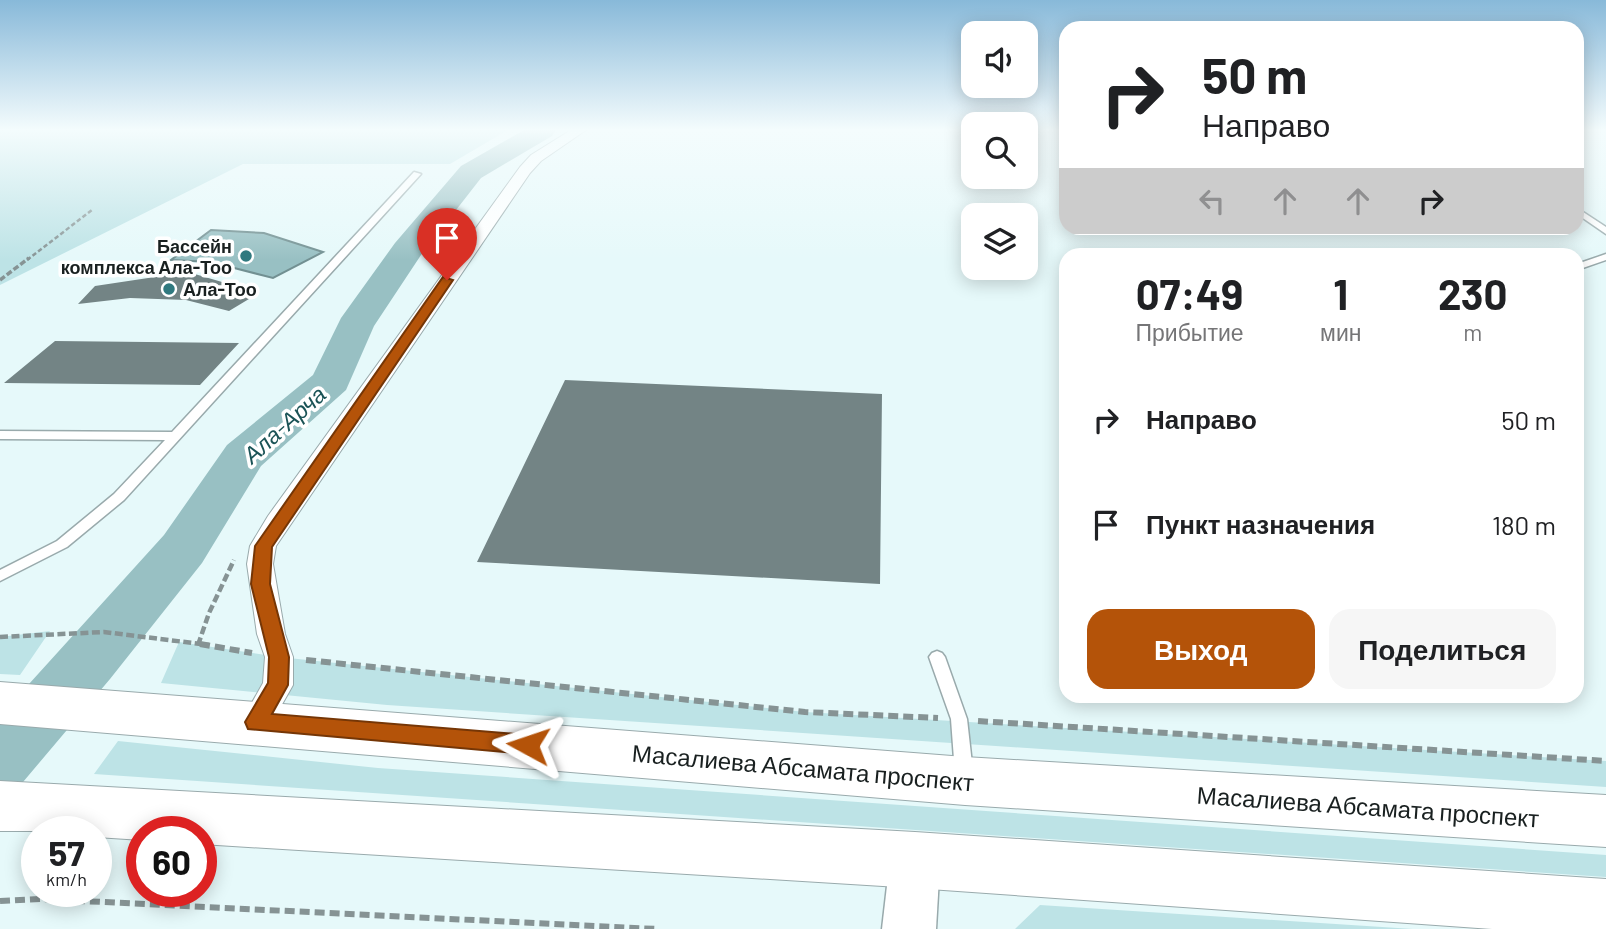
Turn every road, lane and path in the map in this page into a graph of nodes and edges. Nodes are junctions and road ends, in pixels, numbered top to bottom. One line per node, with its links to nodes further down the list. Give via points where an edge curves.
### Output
1 (523, 173): 13 (street, via 263,546 261,584)
2 (417, 174): 10 (lane)
3 (92, 210): 8 (path)
4 (1584, 215): 5 (lane)
5 (1606, 230)
6 (1606, 257): 7 (lane)
7 (1584, 265)
8 (0, 280)
9 (0, 435): 10 (lane)
10 (174, 436): 11 (lane, via 85,528)
11 (0, 576)
12 (0, 637): 13 (path, via 50,631 169,638)
13 (279, 657): 16 (path, via 805,712); 17 (street, via 278,685)
14 (937, 657): 16 (lane)
15 (0, 703): 17 (main road, Масалиева Абсамата проспект)
16 (959, 719): 18 (path); 19 (lane)
17 (256, 722): 19 (main road, Масалиева Абсамата проспект)
18 (1606, 761)
19 (965, 781): 21 (main road, Масалиева Абсамата проспект)
20 (0, 806): 22 (main road)
21 (1606, 821)
22 (915, 860): 24 (main road); 26 (street)
23 (0, 901): 25 (path, via 41,899)
24 (1606, 908)
25 (657, 929)
26 (909, 929)

